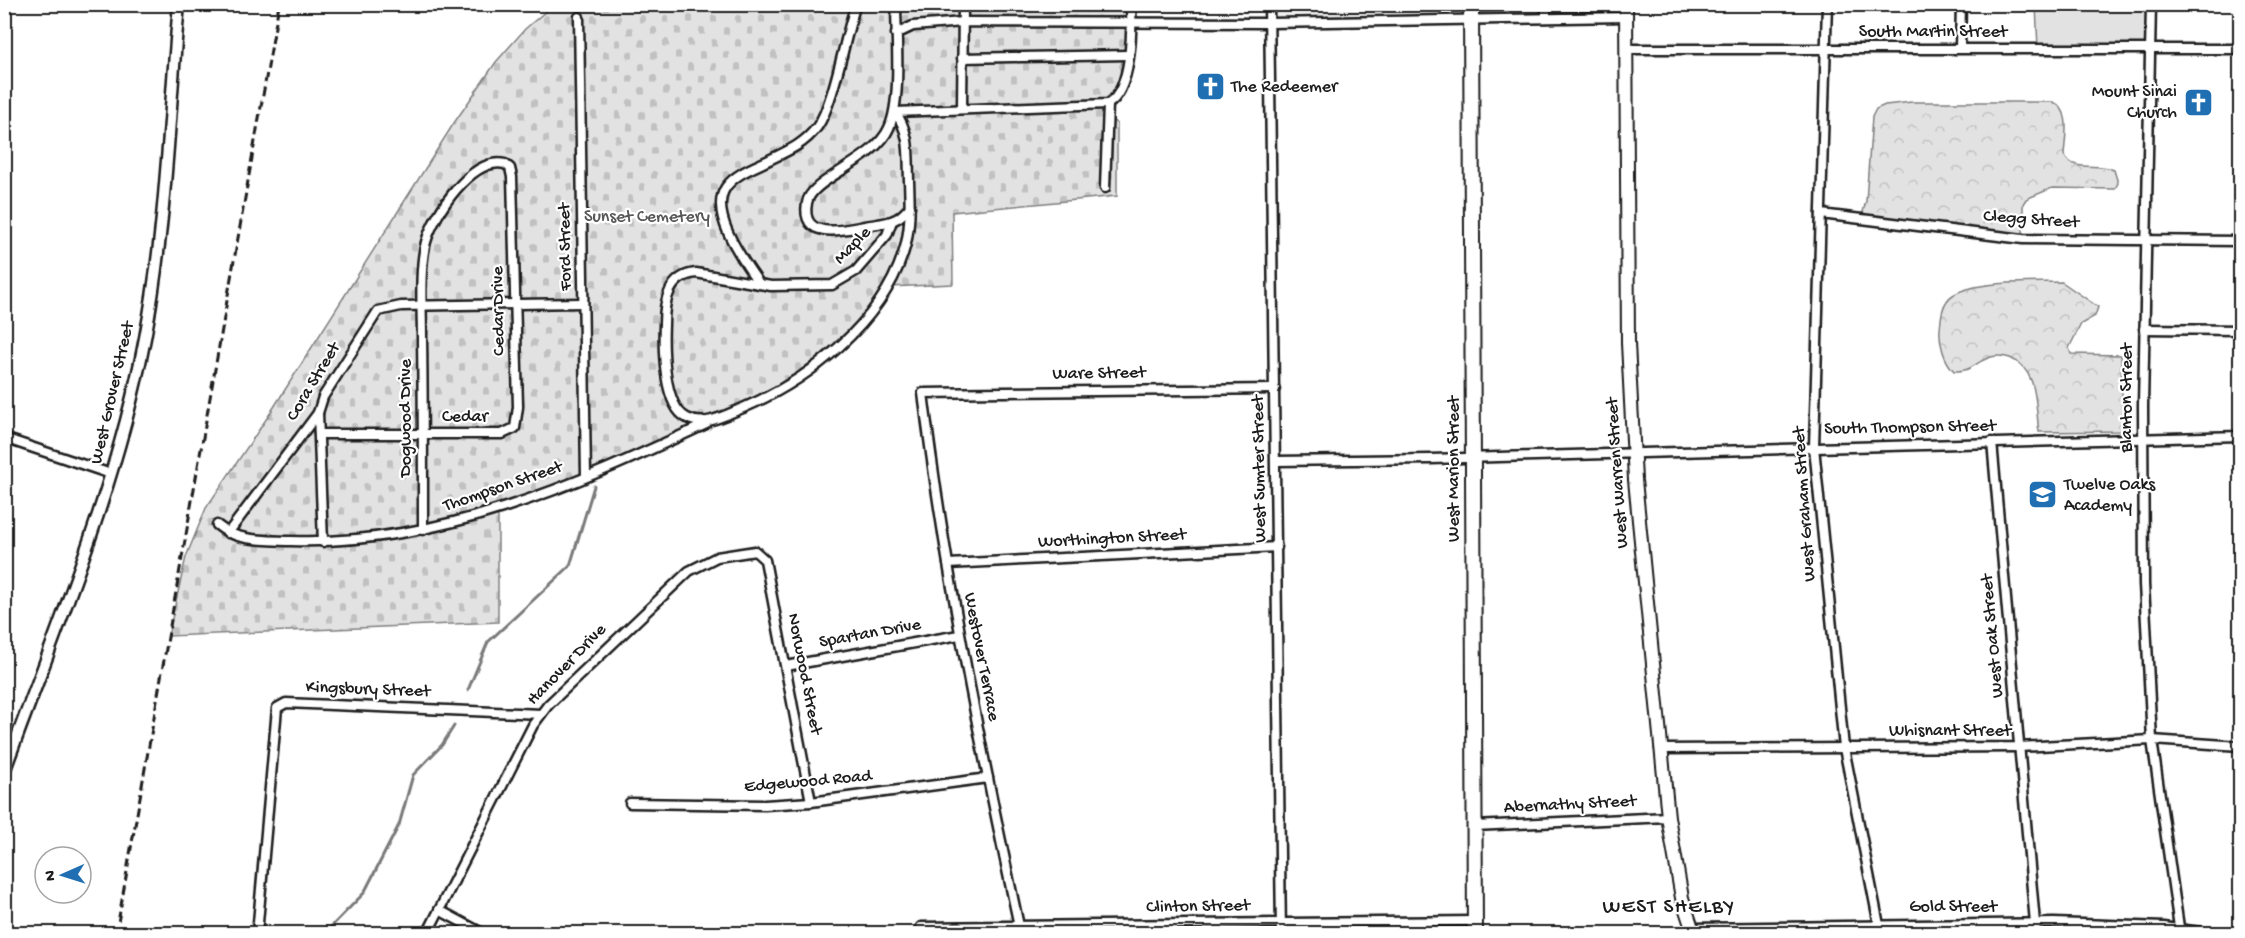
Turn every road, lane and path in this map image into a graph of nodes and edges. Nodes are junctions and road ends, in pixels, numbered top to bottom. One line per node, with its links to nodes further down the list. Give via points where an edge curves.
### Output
1 (179, 4): 56 (street, West Grover Street, via 158,246 145,337)
2 (856, 4): 35 (street, via 822,120 801,144 741,174 723,194 721,208 727,230)
3 (896, 4): 18 (street)
4 (963, 4): 15 (street)
5 (1131, 4): 16 (street)
6 (1269, 4): 17 (street, West Sumter Street)
7 (1546, 4): 14 (street)
8 (1827, 4): 21 (street, West Graham Street)
9 (1961, 4): 19 (street)
10 (2151, 4): 23 (street, Blanton Street)
11 (1626, 11): 14 (street); 20 (main road, West Warren Street)
12 (1471, 12): 14 (street); 17 (street); 54 (main road, West Marion Street)
13 (579, 17): 36 (street, Ford Street)
14 (1546, 18)
15 (963, 22): 16 (street); 18 (street, via 913,26); 25 (street)
16 (1131, 22): 17 (street); 24 (street)
17 (1270, 22): 41 (street, West Sumter Street)
18 (896, 34): 28 (street)
19 (1960, 48): 21 (street, South Martin Street); 23 (street, South Martin Street)
20 (1626, 49): 21 (street, South Martin Street); 53 (main road, West Warren Street, via 1627,301)
21 (1826, 49): 31 (street, West Graham Street)
22 (2241, 49): 23 (street, South Martin Street)
23 (2150, 51): 33 (street, Blanton Street)
24 (1128, 55): 25 (street); 26 (street, via 1121,90)
25 (963, 58): 27 (street)
26 (1108, 104): 27 (street); 29 (street)
27 (962, 108): 28 (street)
28 (895, 112): 30 (street, Thompson Street, via 908,138); 32 (street, via 889,129 872,151 812,190 806,204 810,222 822,230)
29 (1106, 188)
30 (910, 207): 32 (street); 45 (street, Thompson Street, via 908,237 897,271 879,303 856,329 816,365 767,398)
31 (1821, 214): 33 (street, Clegg Street, via 2023,239); 52 (street, West Graham Street)
32 (892, 221): 35 (street, Maple, via 887,235 856,271 838,283 795,287)
33 (2146, 241): 34 (street, Clegg Street); 39 (street, Blanton Street)
34 (2241, 241)
35 (758, 282): 45 (street, Thompson Street, via 691,273 676,281 668,294 664,357 671,396 687,418 701,422)
36 (583, 303): 37 (street, Cora Street); 57 (street, Ford Street)
37 (515, 305): 38 (street, Cora Street); 38 (street, Cedar Drive, via 510,168 494,163 468,176 450,198 426,243); 43 (street, Cedar Drive)
38 (422, 307): 44 (street, Cora Street, via 392,307 373,316 323,397); 47 (street, Dogwood Drive)
39 (2144, 329): 40 (street); 50 (street, Blanton Street)
40 (2241, 330)
41 (1275, 389): 42 (street, Ware Street); 55 (street, West Sumter Street)
42 (924, 393): 64 (street, Westover Terrace)
43 (518, 407): 47 (street, Cedar, via 515,428 507,433)
44 (318, 413): 46 (street); 60 (street, Cora Street)
45 (720, 417): 57 (street, Thompson Street)
46 (319, 434): 47 (street, Cedar); 61 (street)
47 (423, 434): 59 (street, Dogwood Drive)
48 (2241, 436): 50 (street, South Thompson Street)
49 (4, 438): 56 (street)
50 (2143, 439): 51 (street, South Thompson Street); 68 (street, Blanton Street, via 2144,584)
51 (1992, 442): 52 (street, South Thompson Street); 70 (street, West Oak Street)
52 (1814, 447): 53 (street, South Thompson Street); 71 (street, West Graham Street)
53 (1633, 452): 54 (street, South Thompson Street); 72 (main road, West Warren Street)
54 (1472, 458): 55 (street, South Thompson Street); 78 (main road, West Marion Street)
55 (1276, 461): 62 (street, West Sumter Street)
56 (111, 474): 73 (street, West Grover Street)
57 (586, 476): 59 (street, Thompson Street, via 485,515)
58 (217, 525): 60 (street, Thompson Street)
59 (423, 530): 61 (street, Thompson Street)
60 (228, 533): 61 (street, Thompson Street, via 245,538)
61 (323, 542)
62 (1277, 547): 64 (street, Worthington Street); 80 (street, West Sumter Street)
63 (761, 553): 66 (street, Norwood Street); 67 (street, Hanover Drive, via 733,553 689,571)
64 (948, 564): 65 (street, Westover Terrace)
65 (959, 635): 66 (street, Spartan Drive); 74 (street, Westover Terrace)
66 (786, 666): 75 (street, Norwood Street)
67 (541, 714): 79 (street, Hanover Drive); 89 (street, Kingsbury Street, via 286,703 277,708)
68 (2152, 740): 69 (street, Whisnant Street); 70 (street, Whisnant Street); 88 (street, Blanton Street)
69 (2241, 746)
70 (2019, 747): 71 (street, Whisnant Street); 81 (street, West Oak Street)
71 (1844, 748): 72 (street, Whisnant Street); 82 (street, West Graham Street)
72 (1660, 749): 77 (main road, West Warren Street)
73 (4, 772)
74 (988, 778): 75 (street, Edgewood Road); 83 (street, Westover Terrace)
75 (811, 802): 76 (street, Edgewood Road)
76 (630, 803)
77 (1668, 817): 78 (street, Abernathy Street); 87 (main road, West Warren Street, via 1677,874)
78 (1474, 826): 85 (main road, West Marion Street)
79 (439, 910): 90 (street, Hanover Drive); 91 (street)
80 (1281, 923): 83 (street, Clinton Street); 85 (street, Clinton Street); 92 (street, West Sumter Street)
81 (2036, 923): 86 (street, Gold Street); 88 (street, Gold Street); 93 (street, West Oak Street)
82 (1879, 925): 86 (street, Gold Street); 87 (street, Gold Street)
83 (1019, 926): 84 (street, Clinton Street)
84 (921, 927)
85 (1475, 927)
86 (1897, 929)
87 (1693, 931)
88 (2180, 931): 94 (street, Gold Street)
89 (257, 933)
90 (427, 933)
91 (484, 933)
92 (1281, 933)
93 (2036, 933)
94 (2215, 933)

